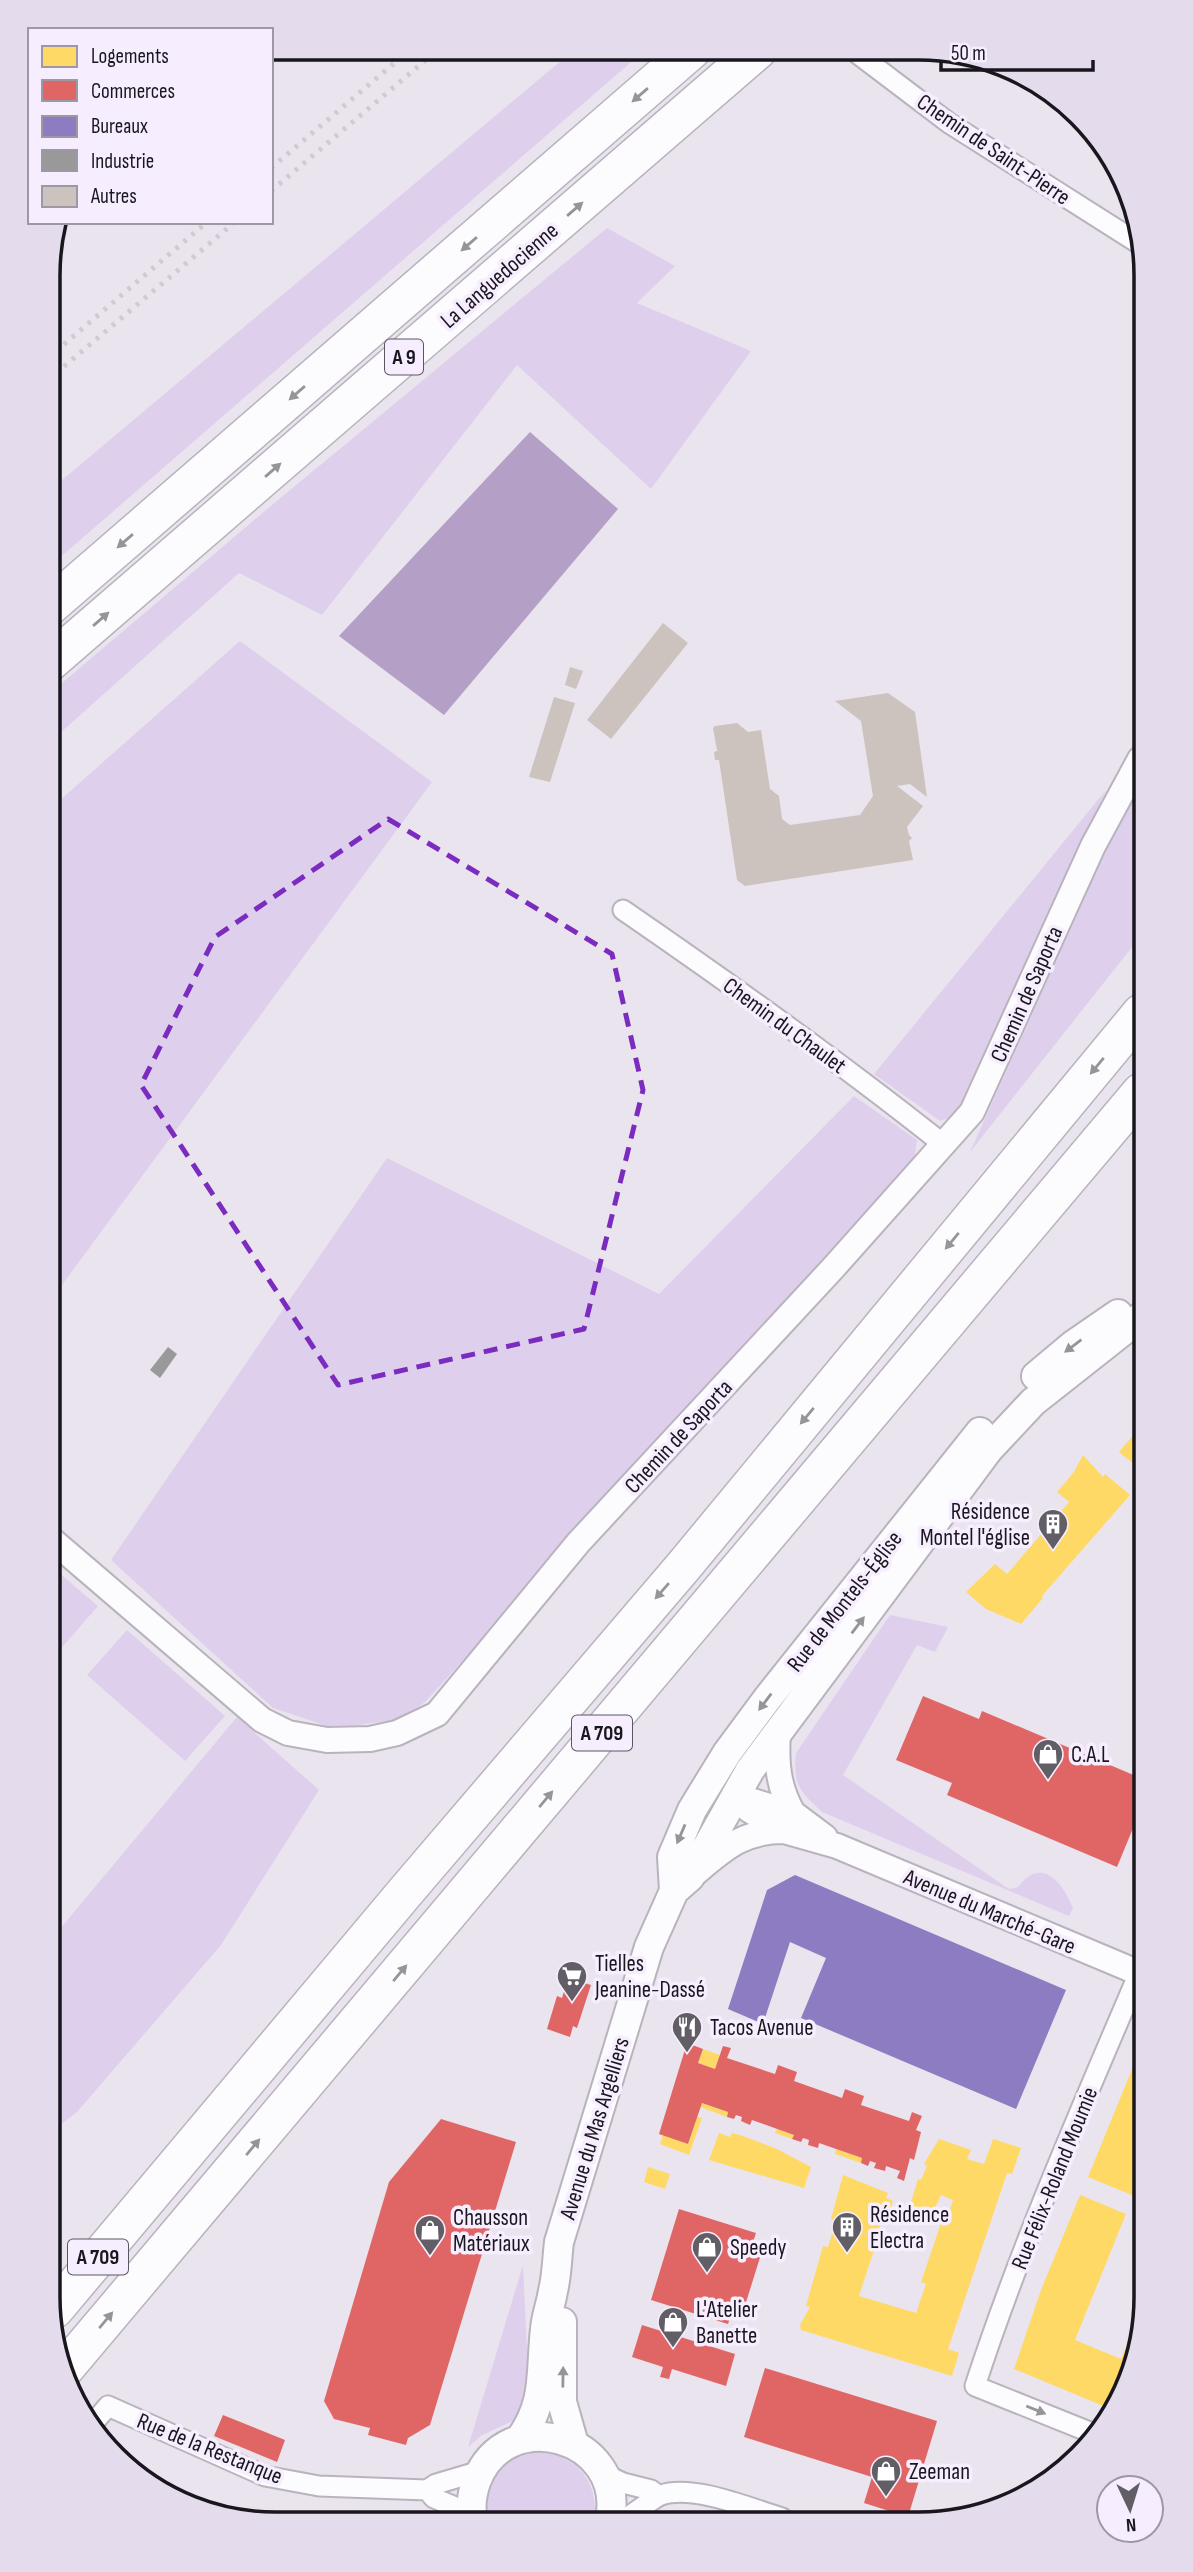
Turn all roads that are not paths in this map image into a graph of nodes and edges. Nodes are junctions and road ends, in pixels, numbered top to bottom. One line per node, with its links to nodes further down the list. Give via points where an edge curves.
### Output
1 (680, 60): 5 (highway, La Languedocienne / A 9, one-way to 5)
2 (746, 60): 6 (highway, La Languedocienne / A 9, one-way to 2)
3 (866, 60): 4 (street, Chemin de Saint-Pierre, via 949,123)
4 (1130, 238)
5 (60, 597)
6 (60, 653)
7 (1134, 771): 11 (street, Chemin de Saporta, via 1093,846 972,1112)
8 (623, 910): 11 (street, Chemin du Chaulet)
9 (1134, 1022): 24 (highway, A 709, one-way to 24, via 683,1567)
10 (1134, 1102): 25 (highway, A 709, one-way to 10)
11 (943, 1144): 15 (street, Chemin de Saporta, via 578,1544 437,1714 397,1733 327,1741 288,1733 262,1720)
12 (1133, 1305): 14 (main road, Rue de Montels-Église, one-way to 14, via 1073,1345)
13 (1133, 1322): 14 (main road, Rue de Montels-Église)
14 (1053, 1374): 16 (main road, Rue de Montels-Église, one-way to 14, via 989,1449); 17 (main road, Rue de Montels-Église, one-way to 17, via 1013,1396 943,1476 767,1699)
15 (60, 1548)
16 (778, 1732): 18 (main road, Rue de Montels-Église); 19 (street, via 779,1782)
17 (708, 1783): 18 (main road); 20 (main road, Avenue du Mas Argelliers, one-way to 20, via 672,1857)
18 (734, 1797): 19 (street, Avenue du Marché-Gare, via 755,1800); 20 (main road, Avenue du Mas Argelliers)
19 (788, 1822): 20 (street, via 735,1841); 21 (street, Avenue du Marché-Gare)
20 (682, 1884): 23 (main road, Avenue du Mas Argelliers, via 649,1947 579,2170 559,2242)
21 (1133, 1971)
22 (1133, 1992): 27 (street, Rue Félix-Roland Moumie, one-way to 27, via 1051,2182 975,2386)
23 (554, 2289): 28 (main road, Avenue du Mas Argelliers, via 545,2327 539,2403); 29 (main road, Avenue du Mas Argelliers, one-way to 23, via 562,2402 562,2324)
24 (60, 2303)
25 (70, 2362)
26 (97, 2419): 32 (street, Rue de la Restanque, via 108,2406 265,2476 319,2486)
27 (1086, 2431)
28 (520, 2439): 29 (main road, via 556,2437); 30 (main road, via 504,2446)
29 (574, 2444): 31 (main road, via 591,2456)
30 (480, 2471): 32 (street, Rue de la Restanque); 35 (main road, via 472,2492)
31 (604, 2474): 33 (street); 36 (main road, via 611,2494)
32 (426, 2490): 34 (street, Rue de la Restanque)
33 (658, 2495): 37 (street); 38 (street, via 683,2491)
34 (462, 2512)
35 (472, 2512)
36 (610, 2512)
37 (637, 2512)
38 (760, 2512)

